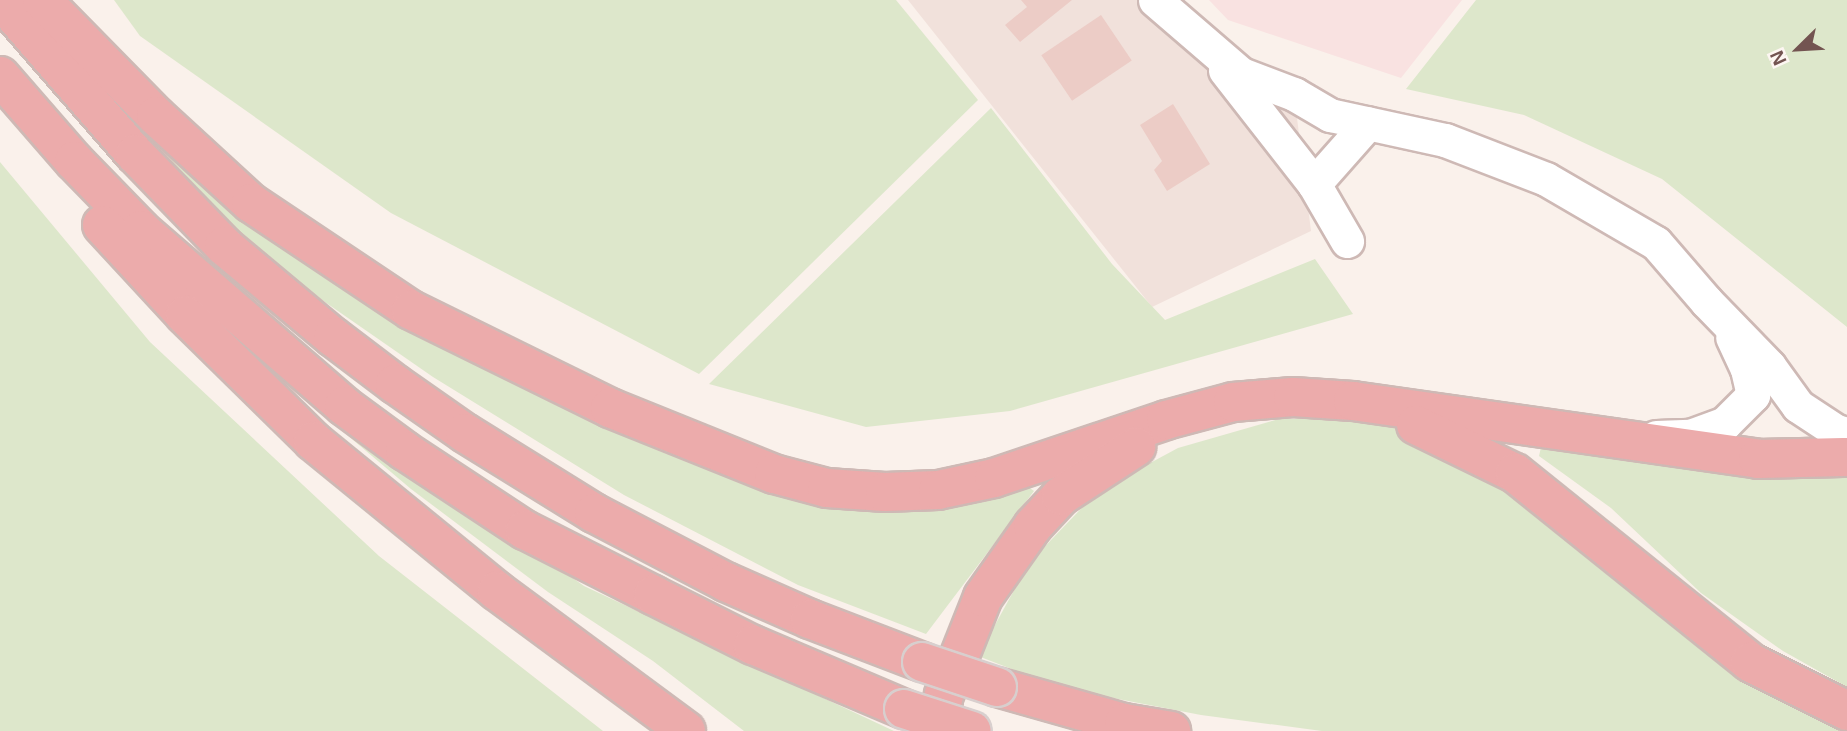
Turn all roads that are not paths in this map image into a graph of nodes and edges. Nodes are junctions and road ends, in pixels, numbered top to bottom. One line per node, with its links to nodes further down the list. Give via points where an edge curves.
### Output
1 (1, 0): 20 (highway, bridge, via 135,154 224,246 405,391 527,473 618,526 798,614 997,688)
2 (42, 0): 11 (highway, via 220,176 341,265 411,310 511,361 610,408 774,474 827,488 938,489 994,478)
3 (1154, 0): 4 (street)
4 (1204, 43): 7 (street, via 1241,74 1294,94 1330,115); 8 (street)
5 (0, 76): 19 (highway, bridge, via 141,230 344,406 405,451 525,530 753,645 904,709)
6 (0, 113): 17 (highway, via 185,315 313,441 497,591)
7 (1368, 123): 8 (street); 10 (street, via 1445,140 1546,179 1656,243)
8 (1314, 184): 9 (street)
9 (1347, 241)
10 (1706, 301): 12 (street, via 1769,366 1798,406); 13 (street, via 1735,343 1753,395 1725,423 1690,436)
11 (1233, 402): 13 (highway, via 1293,397 1353,401); 14 (highway)
12 (1847, 434)
13 (1615, 439): 15 (highway, via 1758,459)
14 (1123, 453): 16 (highway, via 1194,429 1281,415 1353,412 1425,426 1515,473 1750,662); 18 (highway, via 1061,496 1033,526 983,597 944,695)
15 (1847, 457)
16 (1847, 711)
17 (686, 731)
18 (938, 731)
19 (972, 731)
20 (1171, 731)

